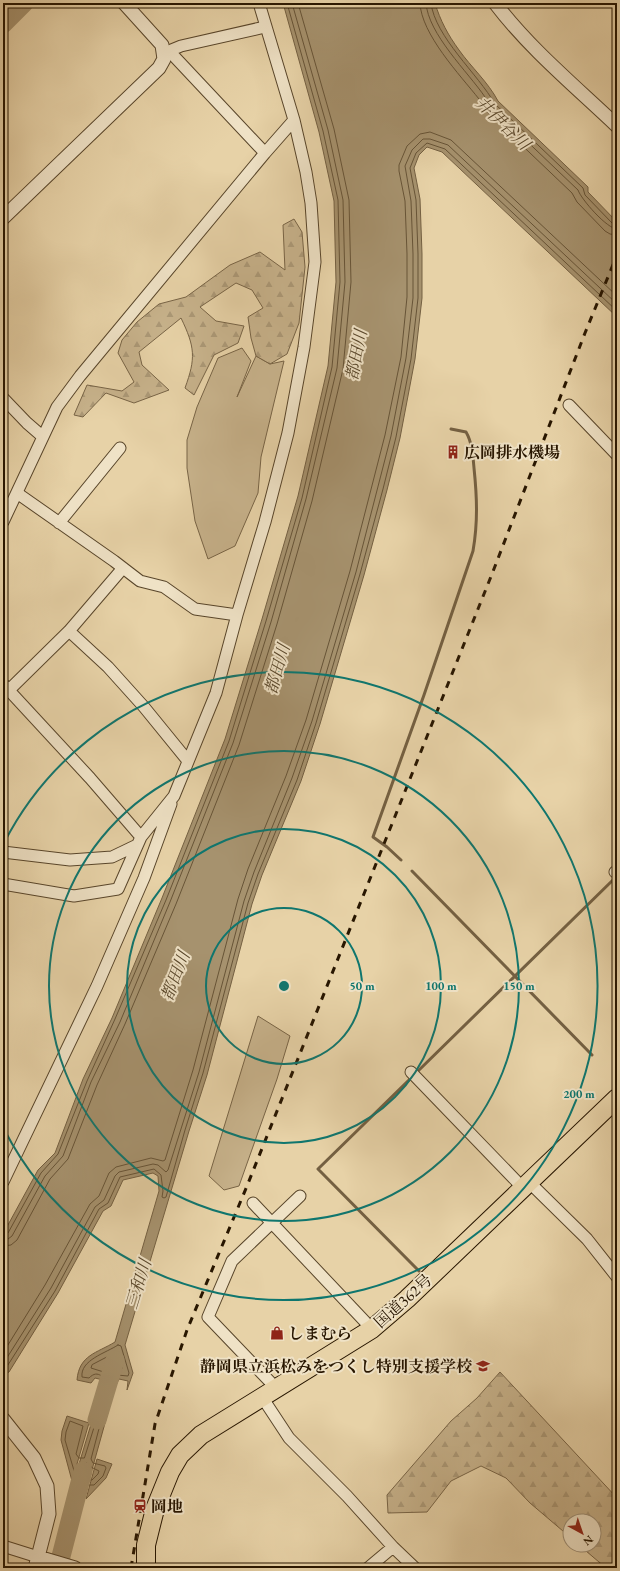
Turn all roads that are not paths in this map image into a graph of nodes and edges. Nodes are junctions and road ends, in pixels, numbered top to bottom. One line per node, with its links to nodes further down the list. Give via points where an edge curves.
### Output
1 (124, 3): 5 (street, via 162,45)
2 (259, 3): 4 (street)
3 (495, 3): 7 (street, via 530,43)
4 (265, 27): 5 (street); 6 (street)
5 (164, 52): 8 (street, via 171,52); 9 (street, via 164,59 159,68)
6 (294, 120): 8 (street); 19 (street, via 311,203 314,262 304,347 288,433)
7 (617, 126)
8 (265, 153): 12 (street, via 80,376 57,407)
9 (3, 218)
10 (3, 398): 12 (street)
11 (570, 405): 14 (street)
12 (42, 436): 15 (street)
13 (120, 448): 17 (street)
14 (617, 455)
15 (17, 493): 16 (street); 17 (street)
16 (3, 522)
17 (60, 524): 18 (street)
18 (123, 568): 19 (street, via 140,581 164,587 195,609); 20 (street)
19 (237, 615): 22 (street, via 216,694)
20 (69, 631): 21 (street); 22 (street, via 113,672)
21 (6, 687): 24 (street, via 90,778)
22 (188, 761): 23 (street)
23 (174, 796): 24 (street); 29 (street, via 144,878 100,979)
24 (139, 841): 25 (street, via 112,856 70,860); 26 (street, via 118,889 74,896)
25 (3, 852)
26 (3, 884)
27 (411, 1072): 30 (street)
28 (617, 1098): 30 (highway, 国道362号)
29 (3, 1182)
30 (526, 1185): 34 (street, via 587,1239); 35 (highway, 国道362号)
31 (300, 1196): 33 (street)
32 (253, 1203): 33 (street)
33 (272, 1223): 35 (street); 36 (street, via 232,1261 208,1317)
34 (617, 1277)
35 (372, 1329): 36 (highway, 国道362号)
36 (269, 1392): 39 (street, via 289,1438); 42 (highway, 国道362号, via 201,1435 180,1455 155,1509 146,1545)
37 (6, 1423): 40 (street, via 34,1458 47,1486 49,1514)
38 (3, 1546): 40 (street)
39 (393, 1547): 43 (street); 44 (street)
40 (40, 1562): 41 (street)
41 (73, 1567)
42 (146, 1568)
43 (368, 1568)
44 (415, 1568)

